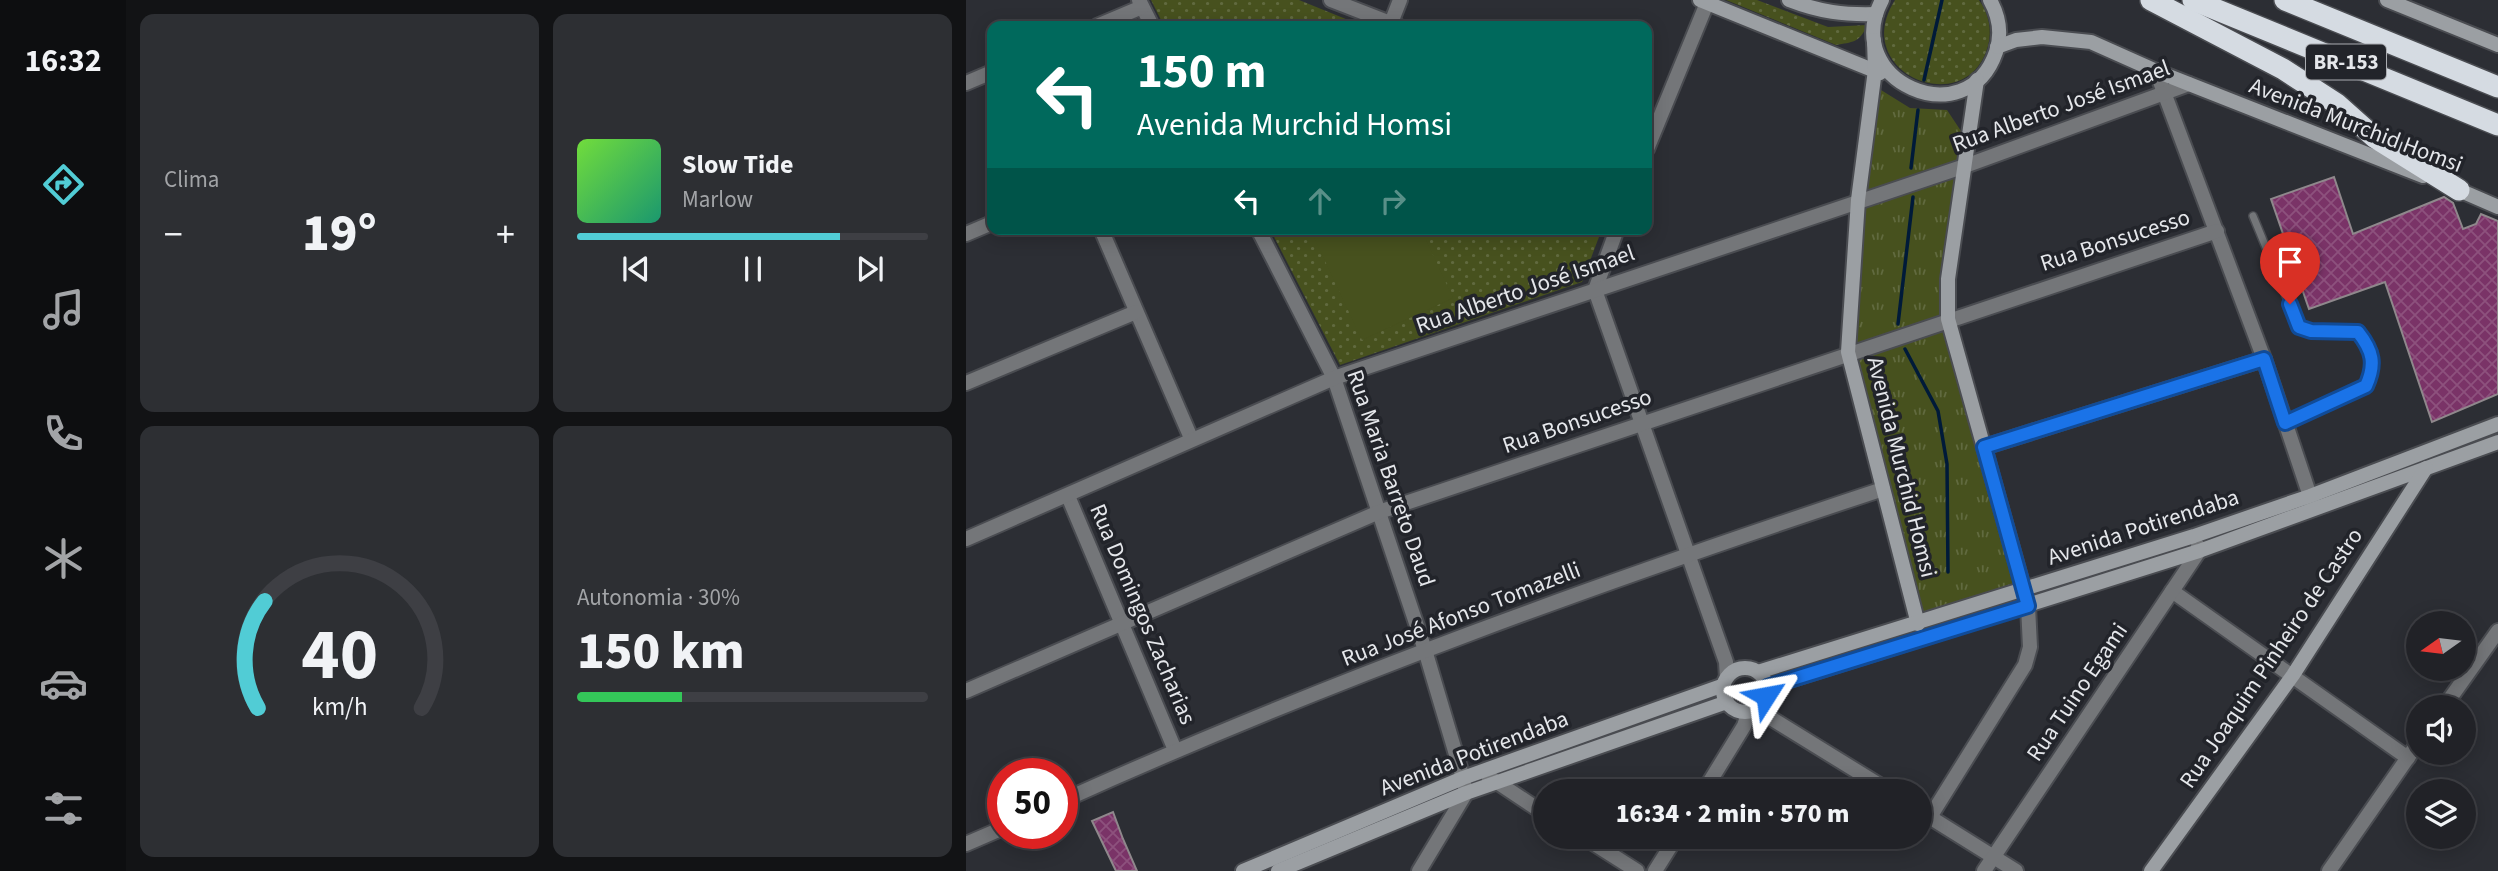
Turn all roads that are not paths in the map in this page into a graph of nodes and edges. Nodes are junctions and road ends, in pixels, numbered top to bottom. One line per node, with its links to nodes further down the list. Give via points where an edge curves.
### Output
1 (1331, 0): 14 (street)
2 (1400, 0): 15 (street)
3 (1789, 0): 11 (main road, via 1838,15)
4 (1990, 0): 18 (main road, via 1999,27)
5 (2151, 0): 31 (highway, via 2283,69 2337,104 2374,137)
6 (2193, 0): 28 (highway, BR-153)
7 (2285, 0): 26 (highway, BR-153)
8 (2387, 0): 17 (main road)
9 (1703, 1): 19 (main road); 29 (street)
10 (1140, 3): 12 (street); 13 (street)
11 (1879, 5): 16 (main road, Avenida Murchid Homsi)
12 (1106, 21)
13 (1149, 21)
14 (1384, 21)
15 (1395, 21)
16 (1874, 40): 19 (main road, Avenida Murchid Homsi); 22 (main road)
17 (2498, 45)
18 (1997, 47): 20 (main road, Avenida Murchid Homsi, via 2016,40 2068,38 2091,42); 23 (main road)
19 (1875, 70): 22 (main road); 32 (main road, Avenida Murchid Homsi)
20 (2156, 71): 25 (main road, Avenida Murchid Homsi); 27 (street)
21 (987, 74): 24 (street)
22 (1895, 79): 23 (main road, via 1931,95 1960,90)
23 (1977, 80): 30 (main road)
24 (966, 83)
25 (2189, 84): 27 (street, Rua Alberto José Ismael); 31 (main road, Avenida Murchid Homsi)
26 (2498, 88)
27 (2166, 95): 30 (street, Rua Alberto José Ismael); 36 (street)
28 (2498, 125)
29 (1652, 126)
30 (1965, 166): 32 (street, Rua Alberto José Ismael); 43 (main road, via 1948,279)
31 (2459, 190): 33 (main road, Avenida Murchid Homsi)
32 (1858, 200): 41 (street, Rua Alberto José Ismael); 44 (main road, Avenida Murchid Homsi)
33 (2498, 207)
34 (2253, 216): 48 (lane, via 2299,327 2358,332 2368,345 2373,369 2366,386)
35 (987, 225): 37 (street)
36 (2217, 231): 43 (street, Rua Bonsucesso); 45 (street)
37 (966, 234)
38 (1104, 235): 42 (street)
39 (1261, 235): 46 (street, Rua Maria Barreto Daud)
40 (1615, 235): 41 (street)
41 (1595, 290): 46 (street, Rua Alberto José Ismael); 49 (street)
42 (1136, 312): 47 (street); 51 (street)
43 (1948, 319): 44 (street, Rua Bonsucesso); 53 (main road)
44 (1848, 352): 49 (street, Rua Bonsucesso); 56 (main road, Avenida Murchid Homsi)
45 (2264, 359): 48 (street); 53 (street)
46 (1334, 378): 51 (street, Rua Alberto José Ismael); 59 (street, Rua Maria Barreto Daud)
47 (966, 383)
48 (2285, 423): 58 (street)
49 (1641, 424): 59 (street, Rua Bonsucesso); 63 (street)
50 (2498, 424): 54 (main road, Avenida Potirendaba)
51 (1191, 438): 57 (street, Rua Alberto José Ismael)
52 (2498, 442): 55 (main road, Avenida Potirendaba)
53 (1984, 447): 64 (main road)
54 (2441, 447): 55 (main road, Rua Joaquim Pinheiro de Castro); 58 (main road, Avenida Potirendaba)
55 (2426, 469): 58 (main road, Avenida Potirendaba); 73 (main road, Rua Joaquim Pinheiro de Castro)
56 (1883, 489): 63 (street, Rua José Afonso Tomazelli); 68 (main road, Avenida Murchid Homsi)
57 (1068, 496): 61 (street, Rua Alberto José Ismael); 67 (street, Rua Domingos Zacharias)
58 (2312, 503): 60 (main road, Avenida Potirendaba); 62 (main road, Avenida Potirendaba)
59 (1379, 512): 67 (street, Rua Bonsucesso); 70 (street, Rua Maria Barreto Daud)
60 (2194, 536): 62 (street); 64 (main road, Avenida Potirendaba)
61 (966, 539)
62 (2199, 551): 65 (street, Rua Tuino Egami); 66 (main road, Avenida Potirendaba)
63 (1687, 554): 70 (street, Rua José Afonso Tomazelli); 72 (street)
64 (2023, 589): 66 (main road); 68 (main road, Avenida Potirendaba)
65 (2172, 591): 73 (street); 93 (street, Rua Tuino Egami)
66 (2028, 606): 76 (main road, Avenida Potirendaba); 86 (street, via 2030,647 2025,666)
67 (1120, 622): 74 (street, Rua Bonsucesso); 77 (street, Rua Domingos Zacharias)
68 (1919, 624): 71 (main road, Avenida Potirendaba)
69 (2498, 631): 75 (street)
70 (1425, 650): 77 (street, Rua José Afonso Tomazelli); 84 (street, Rua Maria Barreto Daud)
71 (1758, 672): 72 (main road, via 1747,668); 76 (main road)
72 (1728, 674): 76 (main road); 80 (main road, Avenida Potirendaba)
73 (2293, 675): 78 (street); 101 (main road, Rua Joaquim Pinheiro de Castro)
74 (966, 691)
75 (2453, 695)
76 (1750, 703): 81 (street, via 1744,726); 82 (street); 83 (main road, Avenida Potirendaba)
77 (1175, 750): 85 (street, Rua José Afonso Tomazelli)
78 (2406, 757)
79 (2406, 761): 102 (street)
80 (1481, 771): 83 (street); 84 (main road, Avenida Potirendaba)
81 (1711, 779)
82 (1870, 779)
83 (1495, 782): 84 (main road, Avenida Potirendaba); 87 (street)
84 (1464, 785): 94 (main road, Avenida Potirendaba); 95 (main road, Avenida Potirendaba); 96 (street)
85 (1078, 794)
86 (1932, 804)
87 (1533, 806)
88 (1932, 818): 93 (street)
89 (987, 835): 90 (street)
90 (966, 844)
91 (1602, 849): 97 (street)
92 (1668, 849): 98 (street)
93 (1993, 857): 99 (street, Rua Tuino Egami); 100 (street)
94 (1252, 869)
95 (1278, 871)
96 (1419, 871)
97 (1637, 871)
98 (1655, 871)
99 (1984, 871)
100 (2016, 871)
101 (2151, 871)
102 (2329, 871)

